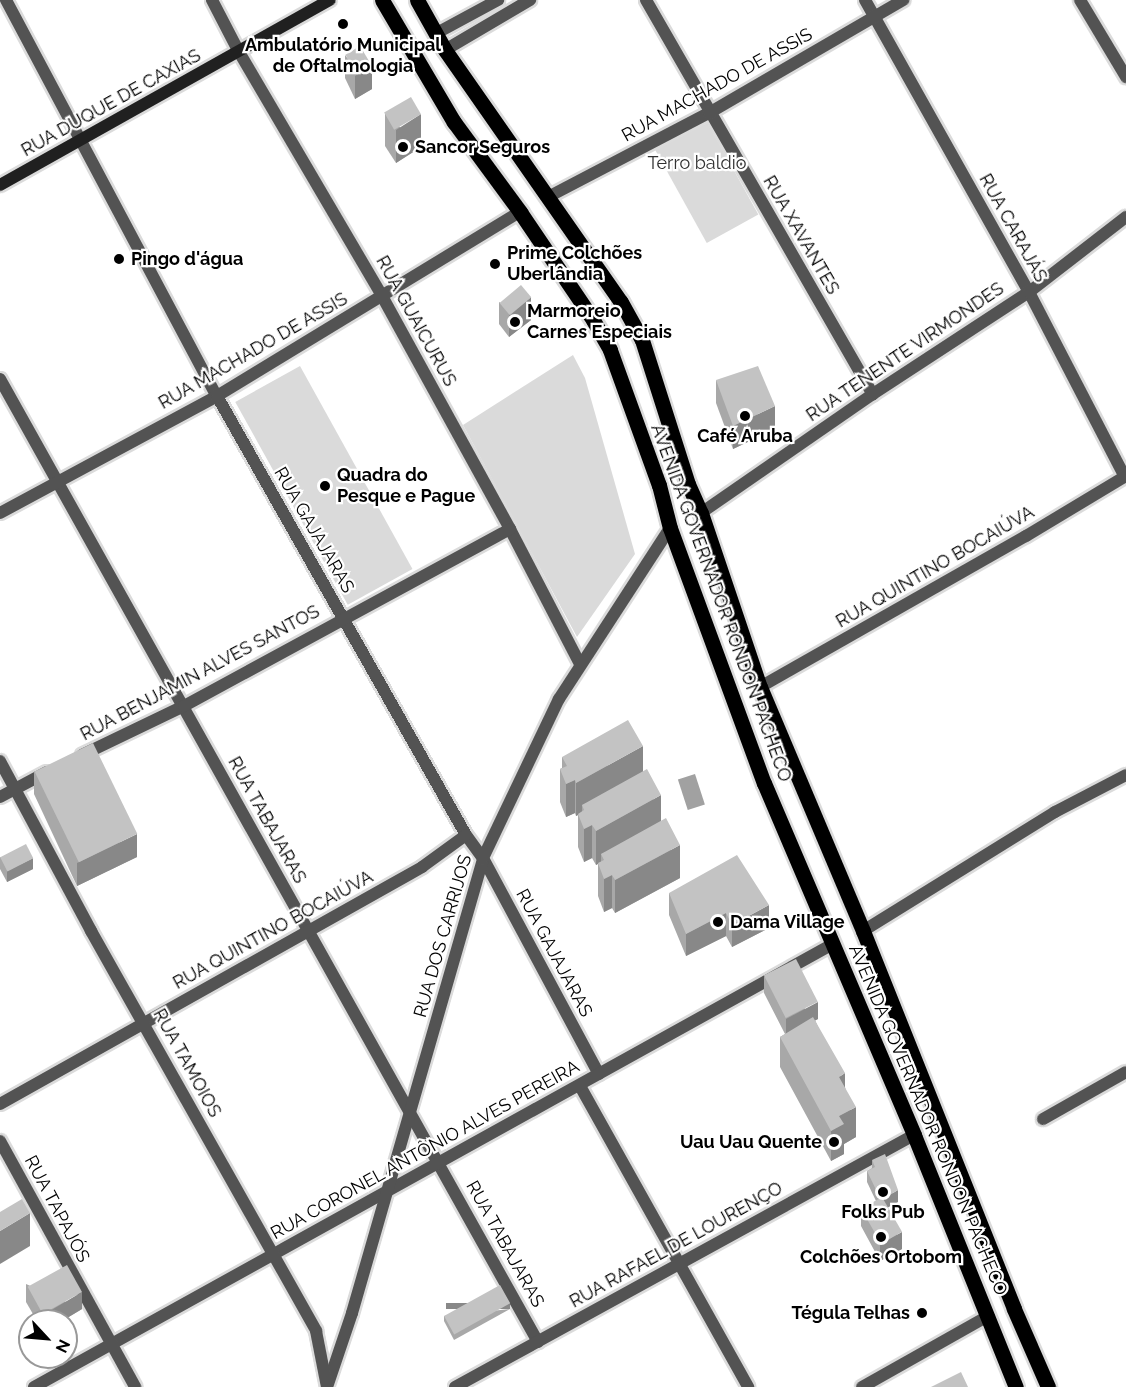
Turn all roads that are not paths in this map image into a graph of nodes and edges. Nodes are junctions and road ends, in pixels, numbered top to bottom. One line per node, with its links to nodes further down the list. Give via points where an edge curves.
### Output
1 (6, 0): 18 (street, RUA GAJAJARAS)
2 (212, 0): 15 (street, RUA GUAICURUS)
3 (330, 0): 15 (main road, RUA DUQUE DE CAXIAS)
4 (382, 0): 21 (main road, AVENIDA GOVERNADOR RONDON PACHECO, via 454,122)
5 (417, 0): 13 (main road, AVENIDA GOVERNADOR RONDON PACHECO)
6 (498, 0): 13 (street)
7 (530, 0): 14 (street)
8 (646, 0): 17 (street, RUA XAVANTES)
9 (865, 0): 12 (street, RUA CARAJÁS)
10 (903, 0): 12 (street, RUA MACHADO DE ASSIS)
11 (1080, 0): 16 (street)
12 (874, 16): 17 (street, RUA MACHADO DE ASSIS); 23 (street, RUA CARAJÁS)
13 (435, 34): 14 (main road, AVENIDA GOVERNADOR RONDON PACHECO)
14 (445, 51): 20 (main road, AVENIDA GOVERNADOR RONDON PACHECO)
15 (239, 52): 18 (main road, RUA DUQUE DE CAXIAS); 24 (street, RUA GUAICURUS)
16 (1126, 77)
17 (709, 113): 20 (street, RUA MACHADO DE ASSIS); 26 (street, RUA XAVANTES)
18 (82, 141): 19 (main road, RUA DUQUE DE CAXIAS); 27 (street, RUA GAJAJARAS)
19 (0, 185)
20 (548, 197): 31 (main road, AVENIDA GOVERNADOR RONDON PACHECO, via 636,328)
21 (519, 212): 24 (street, RUA MACHADO DE ASSIS); 32 (main road, AVENIDA GOVERNADOR RONDON PACHECO, via 610,350 659,485)
22 (1126, 217): 23 (street, RUA TENENTE VIRMONDES)
23 (1029, 292): 26 (street, RUA TENENTE VIRMONDES); 28 (street, RUA CARAJÁS)
24 (382, 296): 27 (street, RUA MACHADO DE ASSIS); 33 (street, RUA GUAICURUS)
25 (0, 379): 29 (street, RUA TABAJARAS)
26 (873, 394): 31 (street, RUA TENENTE VIRMONDES)
27 (217, 396): 29 (street, RUA MACHADO DE ASSIS); 34 (street, RUA GAJAJARAS)
28 (1125, 476): 36 (street, RUA QUINTINO BOCAIÚVA)
29 (57, 483): 30 (street, RUA MACHADO DE ASSIS); 37 (street, RUA TABAJARAS)
30 (0, 513)
31 (701, 513): 36 (main road, AVENIDA GOVERNADOR RONDON PACHECO)
32 (670, 528): 35 (street, RUA DOS CARRIJOS); 46 (main road, AVENIDA GOVERNADOR RONDON PACHECO, via 764,783)
33 (510, 529): 34 (street, RUA BENJAMIN ALVES SANTOS); 35 (street, RUA GUAICURUS)
34 (344, 617): 37 (street, RUA BENJAMIN ALVES SANTOS); 42 (street, RUA GAJAJARAS)
35 (580, 664): 43 (street, RUA DOS CARRIJOS, via 559,699)
36 (760, 687): 44 (main road, AVENIDA GOVERNADOR RONDON PACHECO)
37 (184, 706): 40 (street, RUA BENJAMIN ALVES SANTOS); 45 (street, RUA TABAJARAS)
38 (0, 761): 40 (street, RUA TAMOIOS)
39 (1126, 775): 44 (street, via 1055,812)
40 (16, 788): 41 (street, RUA BENJAMIN ALVES SANTOS); 47 (street, RUA TAMOIOS, via 91,931)
41 (0, 797)
42 (466, 835): 43 (street, RUA GAJAJARAS); 45 (street, RUA QUINTINO BOCAIÚVA, via 422,867)
43 (483, 858): 49 (street, RUA GAJAJARAS); 52 (street, RUA DOS CARRIJOS)
44 (863, 931): 70 (main road, AVENIDA GOVERNADOR RONDON PACHECO)
45 (308, 932): 47 (street, RUA QUINTINO BOCAIÚVA); 52 (street, RUA TABAJARAS)
46 (833, 944): 49 (street, RUA CORONEL ANTÔNIO ALVES PEREIRA); 54 (main road, AVENIDA GOVERNADOR RONDON PACHECO)
47 (145, 1022): 51 (street, RUA QUINTINO BOCAIÚVA); 58 (street, RUA TAMOIOS)
48 (1126, 1072): 53 (street)
49 (599, 1074): 50 (street, RUA CORONEL ANTÔNIO ALVES PEREIRA)
50 (580, 1086): 56 (street, RUA CORONEL ANTÔNIO ALVES PEREIRA); 59 (street)
51 (0, 1104)
52 (409, 1110): 56 (street, RUA TABAJARAS); 57 (street, RUA DOS CARRIJOS)
53 (1043, 1119)
54 (914, 1135): 59 (street, RUA RAFAEL DE LOURENÇO); 60 (main road, AVENIDA GOVERNADOR RONDON PACHECO)
55 (0, 1141): 62 (street, RUA TAPAJÓS)
56 (440, 1162): 57 (street, RUA CORONEL ANTÔNIO ALVES PEREIRA); 61 (street, RUA TABAJARAS)
57 (385, 1192): 58 (street, RUA CORONEL ANTÔNIO ALVES PEREIRA); 65 (street, RUA DOS CARRIJOS)
58 (274, 1253): 62 (street, RUA CORONEL ANTÔNIO ALVES PEREIRA); 65 (street, RUA TAMOIOS, via 316,1331)
59 (679, 1265): 61 (street, RUA RAFAEL DE LOURENÇO); 67 (street)
60 (988, 1316): 68 (street); 69 (main road, AVENIDA GOVERNADOR RONDON PACHECO)
61 (538, 1342): 66 (street, RUA RAFAEL DE LOURENÇO)
62 (112, 1345): 63 (street, RUA CORONEL ANTÔNIO ALVES PEREIRA); 64 (street, RUA TAPAJÓS)
63 (34, 1387)
64 (135, 1387)
65 (327, 1387)
66 (455, 1387)
67 (748, 1387)
68 (862, 1387)
69 (1016, 1387)
70 (1048, 1387)

